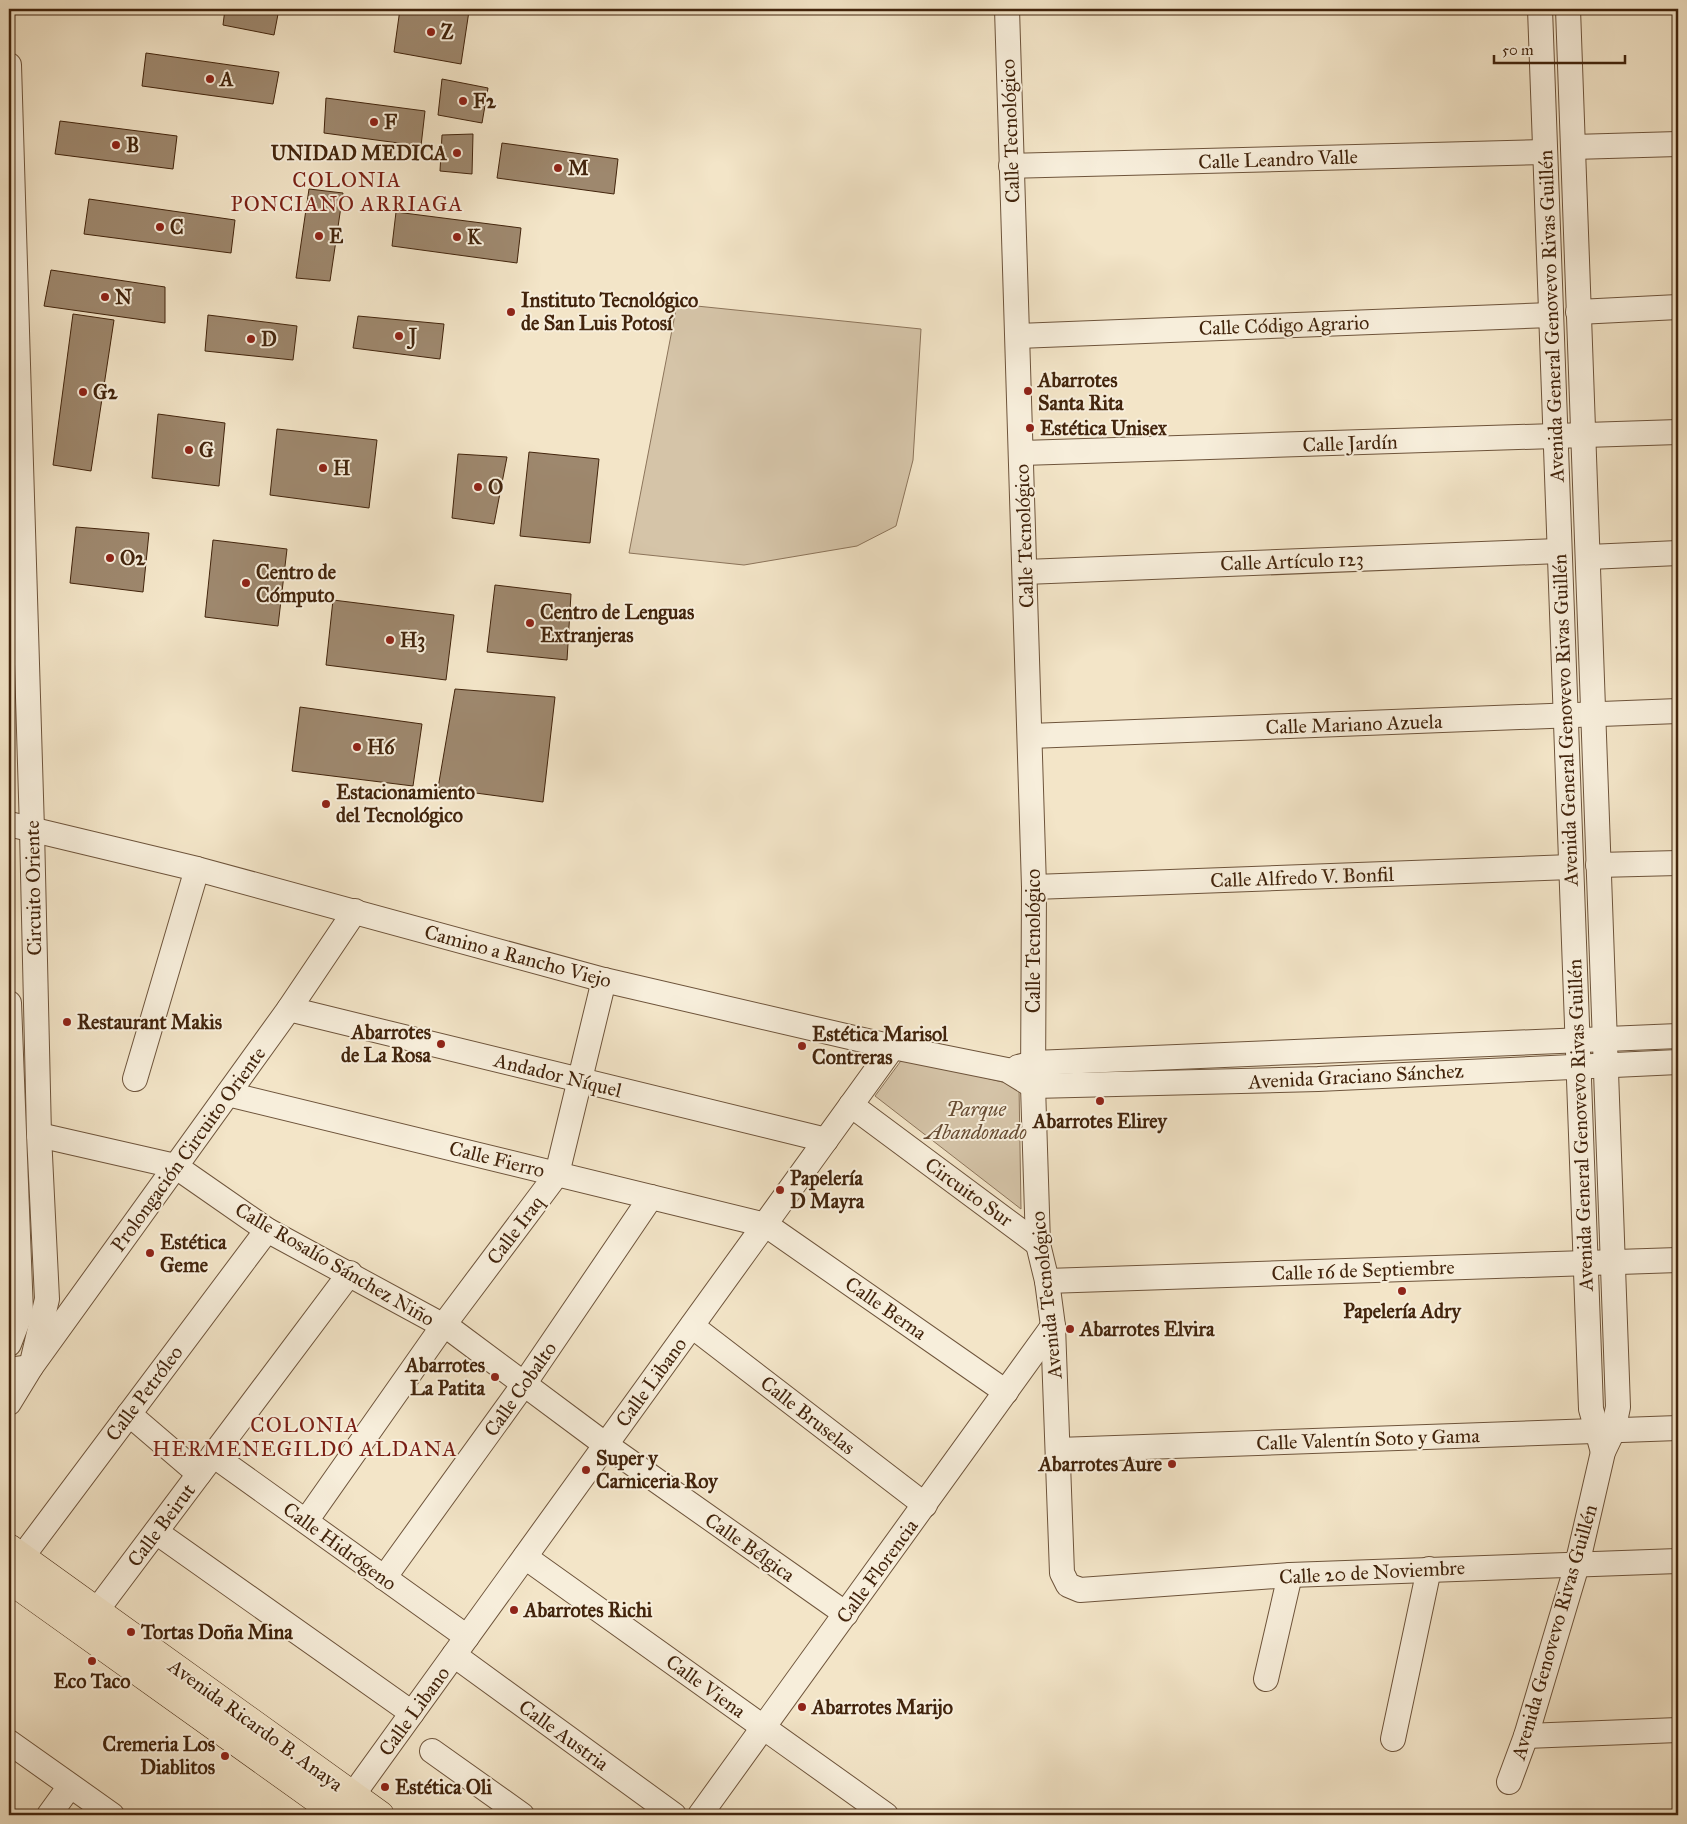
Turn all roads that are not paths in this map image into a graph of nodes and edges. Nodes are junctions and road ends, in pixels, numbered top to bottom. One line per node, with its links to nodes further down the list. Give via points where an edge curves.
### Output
1 (1007, 9): 9 (street, Calle Tecnológico)
2 (1540, 9): 8 (street, Avenida General Genovevo Rivas Guillén)
3 (1568, 9): 7 (street, Avenida General Genovevo Rivas Guillén)
4 (9, 65): 5 (street, Circuito Oriente)
5 (10, 130): 10 (street, Circuito Oriente)
6 (1678, 144): 7 (street)
7 (1573, 147): 12 (street, Avenida General Genovevo Rivas Guillén)
8 (1545, 152): 9 (street, Calle Leandro Valle); 13 (street, Avenida General Genovevo Rivas Guillén)
9 (1011, 166): 14 (street, Calle Tecnológico)
10 (11, 237): 28 (street, Circuito Oriente)
11 (1678, 308): 12 (street)
12 (1578, 312): 16 (street, Avenida General Genovevo Rivas Guillén)
13 (1551, 315): 14 (street, Calle Código Agrario); 17 (street, Avenida General Genovevo Rivas Guillén)
14 (1018, 336): 18 (street, Calle Tecnológico)
15 (1678, 432): 16 (street, Calle Jardín)
16 (1583, 435): 17 (street, Calle Jardín); 21 (street, Avenida General Genovevo Rivas Guillén)
17 (1555, 436): 18 (street, Calle Jardín); 19 (street, Avenida General Genovevo Rivas Guillén)
18 (1022, 453): 22 (street, Calle Tecnológico)
19 (1559, 551): 22 (street, Calle Artículo 123); 25 (street, Avenida General Genovevo Rivas Guillén)
20 (1678, 553): 21 (street)
21 (1589, 557): 24 (street, Avenida General Genovevo Rivas Guillén)
22 (1025, 572): 26 (street, Calle Tecnológico)
23 (1678, 711): 24 (street, Calle Mariano Azuela)
24 (1592, 714): 25 (street, Calle Mariano Azuela); 30 (street, Avenida General Genovevo Rivas Guillén)
25 (1565, 715): 26 (street, Calle Mariano Azuela); 31 (street, Avenida General Genovevo Rivas Guillén)
26 (1030, 736): 33 (street, Calle Tecnológico)
27 (9, 824): 28 (street)
28 (32, 830): 32 (street, Camino a Rancho Viejo); 54 (street, Circuito Oriente)
29 (1678, 863): 30 (street)
30 (1598, 865): 39 (street, Avenida General Genovevo Rivas Guillén)
31 (1571, 867): 33 (street, Calle Alfredo V. Bonfil); 40 (street, Avenida General Genovevo Rivas Guillén)
32 (197, 869): 34 (street, Camino a Rancho Viejo); 48 (street)
33 (1034, 887): 44 (street, Calle Tecnológico)
34 (355, 911): 35 (street, Camino a Rancho Viejo); 37 (street, Prolongación Circuito Oriente)
35 (604, 980): 41 (street, Camino a Rancho Viejo); 50 (street, Calle Iraq)
36 (9, 1003): 62 (street)
37 (289, 1009): 50 (street, Andador Níquel); 52 (street, Prolongación Circuito Oriente)
38 (1678, 1036): 39 (street, Avenida Graciano Sánchez)
39 (1604, 1038): 40 (street, Avenida Graciano Sánchez); 45 (street, Avenida General Genovevo Rivas Guillén)
40 (1577, 1039): 42 (street, Avenida Graciano Sánchez); 46 (street, Avenida General Genovevo Rivas Guillén)
41 (893, 1047): 47 (street, Camino a Rancho Viejo); 53 (street, Calle Libano)
42 (1315, 1050): 44 (street, Avenida Graciano Sánchez); 49 (street)
43 (1678, 1062): 45 (street, Avenida Graciano Sánchez)
44 (1034, 1063): 47 (street, Camino a Rancho Viejo); 51 (street, Avenida Tecnológico)
45 (1604, 1064): 46 (street, Avenida Graciano Sánchez); 66 (street, Avenida General Genovevo Rivas Guillén)
46 (1578, 1066): 49 (street, Avenida Graciano Sánchez); 65 (street, Avenida General Genovevo Rivas Guillén)
47 (1007, 1070): 51 (street, Camino a Rancho Viejo)
48 (135, 1079)
49 (1318, 1079): 51 (street, Avenida Graciano Sánchez)
50 (580, 1080): 55 (street, Andador Níquel); 57 (street, Calle Iraq)
51 (1033, 1086): 61 (street, Avenida Tecnológico)
52 (228, 1094): 56 (street, Prolongación Circuito Oriente); 57 (street, Calle Fierro)
53 (851, 1105): 55 (street, Calle Libano); 61 (street, Circuito Sur)
54 (39, 1136): 56 (street, Calle Rosalío Sánchez Niño); 63 (street, Circuito Oriente)
55 (826, 1140): 59 (street, Calle Libano)
56 (175, 1166): 60 (street, Calle Rosalío Sánchez Niño); 73 (street, Prolongación Circuito Oriente)
57 (557, 1174): 58 (street, Calle Fierro); 69 (street, Calle Iraq)
58 (651, 1197): 59 (street, Calle Fierro); 74 (street, Calle Cobalto)
59 (766, 1224): 70 (street, Calle Libano); 75 (street, Calle Berna)
60 (267, 1230): 67 (street, Calle Rosalío Sánchez Niño); 77 (street, Calle Petróleo)
61 (1038, 1244): 68 (street, Avenida Tecnológico)
62 (18, 1245): 63 (street); 72 (street, via 20,1313)
63 (44, 1245): 73 (street, Circuito Oriente, via 47,1299)
64 (1678, 1260): 66 (street, Calle 16 de Septiembre)
65 (1585, 1262): 66 (street, Calle 16 de Septiembre); 68 (street, Calle 16 de Septiembre); 79 (street, Avenida General Genovevo Rivas Guillén, via 1591,1409)
66 (1614, 1262): 79 (street, Avenida General Genovevo Rivas Guillén, via 1618,1407)
67 (350, 1273): 69 (street, Calle Rosalío Sánchez Niño); 82 (street, Calle Beirut)
68 (1047, 1281): 71 (street, Avenida Tecnológico)
69 (443, 1326): 74 (street, Calle Rosalío Sánchez Niño); 84 (street, Calle Iraq)
70 (692, 1326): 80 (street, Calle Libano); 83 (street, Calle Bruselas)
71 (1053, 1326): 75 (street, Calle Florencia); 81 (street, Avenida Tecnológico)
72 (9, 1344)
73 (20, 1369): 76 (street, Circuito Oriente)
74 (524, 1384): 80 (street, Calle Rosalío Sánchez Niño); 92 (street, Calle Cobalto)
75 (1006, 1392): 83 (street, Calle Florencia)
76 (9, 1403)
77 (129, 1414): 82 (street, Calle Hidrógeno); 87 (street, Calle Petróleo)
78 (1678, 1428): 79 (street, Calle Valentín Soto y Gama)
79 (1604, 1438): 81 (street, Calle Valentín Soto y Gama); 89 (street, Avenida Genovevo Rivas Guillén)
80 (606, 1445): 86 (street, Calle Libano); 95 (street, Calle Bélgica)
81 (1058, 1450): 93 (street, Avenida Tecnológico, via 1062,1572)
82 (206, 1464): 84 (street, Calle Hidrógeno); 85 (street, Calle Beirut)
83 (924, 1505): 95 (street, Calle Florencia)
84 (306, 1522): 92 (street, Calle Hidrógeno)
85 (156, 1532): 94 (street, Calle Beirut); 98 (street)
86 (525, 1557): 96 (street, Calle Libano); 99 (street, Calle Viena)
87 (13, 1561): 94 (main road, Avenida Ricardo B. Anaya); 107 (main road, Avenida Ricardo B. Anaya)
88 (1678, 1561): 89 (street, Calle 20 de Noviembre)
89 (1577, 1565): 90 (street, Calle 20 de Noviembre); 101 (street, Avenida Genovevo Rivas Guillén)
90 (1429, 1569): 91 (street, Calle 20 de Noviembre); 102 (street)
91 (1290, 1576): 93 (street, Calle 20 de Noviembre, via 1080,1590); 97 (street)
92 (384, 1578): 96 (street, Calle Hidrógeno)
93 (1068, 1585)
94 (98, 1610): 107 (main road, Avenida Ricardo B. Anaya)
95 (846, 1614): 99 (street, Calle Florencia)
96 (461, 1646): 98 (street, Calle Libano); 112 (street, Calle Austria)
97 (1266, 1679)
98 (412, 1713): 107 (street, Calle Libano)
99 (764, 1728): 113 (street, Calle Florencia); 114 (street, Calle Viena)
100 (1678, 1730): 101 (street)
101 (1526, 1736): 105 (street, Avenida Genovevo Rivas Guillén)
102 (1393, 1739)
103 (9, 1742): 106 (street)
104 (432, 1751): 111 (street)
105 (1509, 1782)
106 (70, 1786): 108 (street); 109 (street)
107 (342, 1810): 110 (main road, Avenida Ricardo B. Anaya)
108 (49, 1815)
109 (112, 1815)
110 (380, 1815)
111 (522, 1815)
112 (674, 1815)
113 (700, 1815)
114 (886, 1815)

